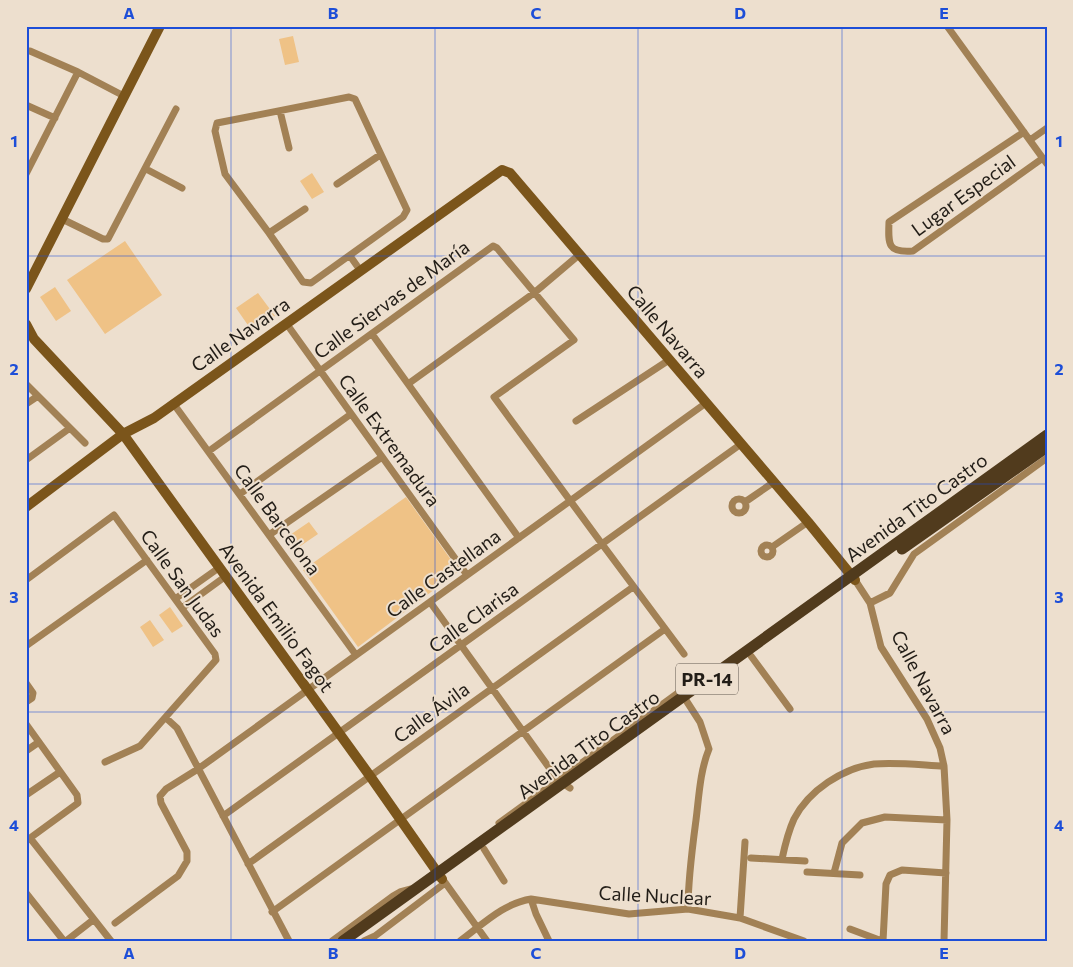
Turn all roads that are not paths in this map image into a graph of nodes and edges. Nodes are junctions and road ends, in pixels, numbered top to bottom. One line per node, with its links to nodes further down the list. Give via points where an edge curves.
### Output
1 (160, 26): 5 (street)
2 (947, 26): 11 (street)
3 (26, 51): 4 (street)
4 (78, 72): 5 (street); 9 (street)
5 (124, 96): 22 (street)
6 (26, 105): 9 (street)
7 (176, 109): 17 (street)
8 (280, 111): 13 (street); 14 (street, via 349,97 355,99); 23 (street, via 217,123 216,131 225,174)
9 (55, 118): 15 (street)
10 (1047, 128): 12 (street)
11 (1024, 132): 12 (street); 16 (street, Lugar Especial, via 889,222 888,237 892,248 899,253 913,251)
12 (1030, 140): 16 (street)
13 (288, 148)
14 (380, 155): 19 (street); 25 (street, via 407,210 404,217)
15 (29, 160): 18 (street)
16 (1045, 161)
17 (146, 169): 20 (street); 22 (street, via 108,239)
18 (26, 174)
19 (337, 184)
20 (182, 188)
21 (305, 209): 23 (street)
22 (62, 219): 27 (street)
23 (270, 232): 25 (street, via 303,282 311,283)
24 (580, 254): 26 (street, Calle Navarra, via 510,173 502,170); 28 (street); 32 (street, Calle Navarra)
25 (350, 256): 26 (street)
26 (360, 270): 29 (street, Calle Navarra)
27 (26, 289)
28 (534, 293): 31 (street, Calle Siervas de María, via 492,246); 35 (street); 54 (street, Calle Siervas de María, via 574,340 494,397)
29 (286, 323): 33 (street, Calle Extremadura); 37 (street, Calle Navarra)
30 (26, 324): 43 (street, Avenida Emilio Fagot, via 34,339)
31 (372, 334): 33 (street, Calle Siervas de María); 35 (street)
32 (669, 360): 38 (street, Calle Navarra); 41 (street)
33 (320, 371): 40 (street, Calle Extremadura); 48 (street, Calle Siervas de María)
34 (26, 384): 36 (street)
35 (408, 384): 59 (street)
36 (38, 396): 39 (street); 42 (street)
37 (174, 403): 43 (street, Calle Navarra); 48 (street, Calle Barcelona)
38 (706, 403): 46 (street, Calle Navarra); 54 (street, Calle Castellana)
39 (26, 404)
40 (351, 414): 49 (street, Calle Extremadura); 53 (street)
41 (576, 421)
42 (70, 428): 45 (street); 51 (street)
43 (123, 434): 56 (street, Calle Navarra); 63 (street, Avenida Emilio Fagot)
44 (1047, 435): 66 (main road, Avenida Tito Castro / PR-14)
45 (85, 443)
46 (741, 444): 52 (street, Calle Navarra); 60 (street, Calle Clarisa)
47 (1047, 447): 66 (main road, Avenida Tito Castro / PR-14)
48 (209, 451): 53 (street, Calle Barcelona)
49 (382, 457): 58 (street); 64 (street, Calle Extremadura)
50 (1047, 458): 71 (street, via 914,554 890,593)
51 (26, 460)
52 (774, 482): 55 (street); 57 (street, Calle Navarra)
53 (240, 494): 58 (street, Calle Barcelona)
54 (570, 501): 59 (street, Calle Castellana); 60 (street, Calle Siervas de María)
55 (745, 502)
56 (26, 506)
57 (808, 522): 61 (street); 66 (street, Calle Navarra)
58 (269, 535): 77 (street, Calle Barcelona)
59 (519, 538): 64 (street, Calle Castellana)
60 (602, 544): 68 (street, Calle Siervas de María); 75 (street, Calle Clarisa)
61 (772, 547)
62 (147, 560): 67 (street, Calle San Judas, via 114,515); 69 (street, Calle San Judas); 74 (street)
63 (220, 567): 65 (street, Avenida Emilio Fagot); 69 (street)
64 (467, 575): 70 (street, Calle Castellana)
65 (226, 576): 72 (street); 81 (street, Avenida Emilio Fagot)
66 (854, 578): 71 (street, Calle Navarra); 78 (main road, Avenida Tito Castro / PR-14); 82 (main road, Avenida Tito Castro / PR-14)
67 (26, 580)
68 (633, 587): 73 (street, Calle Siervas de María); 80 (street, Calle Ávila)
69 (175, 599): 72 (street, Calle San Judas)
70 (430, 602): 75 (street); 77 (street, Calle Castellana)
71 (870, 603): 92 (street, Calle Navarra, via 881,647 927,719)
72 (182, 608): 85 (street, Calle San Judas, via 216,660)
73 (665, 630): 76 (street, Calle Siervas de María); 87 (street)
74 (26, 646)
75 (461, 646): 80 (street); 88 (street, Calle Clarisa)
76 (684, 654)
77 (356, 656): 81 (street, Calle Castellana)
78 (751, 656): 82 (main road, Avenida Tito Castro / PR-14); 84 (street)
79 (26, 683): 83 (street, via 33,693)
80 (492, 689): 87 (street); 95 (street, Calle Ávila)
81 (308, 690): 88 (street, Avenida Emilio Fagot); 93 (street, Calle Castellana)
82 (685, 694): 96 (main road, Avenida Tito Castro / PR-14); 117 (street, via 709,748 700,785)
83 (26, 702)
84 (790, 709)
85 (166, 718): 91 (street, Calle San Judas, via 140,746); 93 (street, via 177,728)
86 (26, 724): 89 (street)
87 (523, 732): 96 (street); 99 (street)
88 (339, 733): 95 (street, Avenida Emilio Fagot); 98 (street, Calle Clarisa)
89 (39, 742): 90 (street); 94 (street)
90 (26, 751)
91 (105, 762)
92 (944, 766): 100 (street, Calle Navarra); 105 (street, via 875,764 833,779 809,798 795,818)
93 (198, 769): 98 (street); 121 (street, Calle Castellana, via 160,796 160,803 187,852 184,868 178,876)
94 (60, 772): 97 (street); 101 (street, via 77,796 78,803)
95 (370, 776): 99 (street, Avenida Emilio Fagot); 107 (street, Calle Ávila)
96 (564, 784): 103 (main road, Avenida Tito Castro / PR-14); 103 (street, via 500,821 489,831)
97 (26, 795)
98 (223, 816): 107 (street)
99 (401, 820): 112 (street, Avenida Emilio Fagot); 118 (street)
100 (947, 820): 109 (street, Calle Navarra); 110 (street, via 885,817 862,823 842,843)
101 (28, 840): 120 (street)
102 (745, 842): 119 (street)
103 (482, 846): 112 (main road, Avenida Tito Castro / PR-14); 113 (street)
104 (751, 858): 105 (street)
105 (782, 859): 106 (street)
106 (805, 861)
107 (248, 864): 118 (street)
108 (807, 872): 110 (street)
109 (946, 873): 135 (street, via 902,870 890,875 886,884); 136 (street, Calle Navarra)
110 (834, 874): 111 (street)
111 (860, 875)
112 (442, 878): 114 (main road, Avenida Tito Castro / PR-14); 122 (street, Avenida Emilio Fagot); 129 (main road, Avenida Tito Castro / PR-14); 130 (street, via 375,936)
113 (504, 881)
114 (417, 888): 127 (street, via 400,892); 128 (main road, Avenida Tito Castro / PR-14)
115 (26, 893): 124 (street)
116 (532, 899): 117 (street, Calle Nuclear, via 629,914); 122 (street, Calle Nuclear, via 518,901); 133 (street)
117 (688, 909): 119 (street, Calle Nuclear)
118 (272, 912): 126 (street)
119 (740, 918): 134 (street, Calle Nuclear)
120 (93, 920): 124 (street); 125 (street)
121 (115, 923)
122 (479, 928): 131 (street, Calle Nuclear); 132 (street, Avenida Emilio Fagot)
123 (850, 929): 135 (street)
124 (65, 941)
125 (111, 941)
126 (289, 941)
127 (332, 941)
128 (343, 941)
129 (356, 941)
130 (364, 941)
131 (460, 941)
132 (487, 941)
133 (549, 941)
134 (804, 941)
135 (882, 941)
136 (944, 941)

